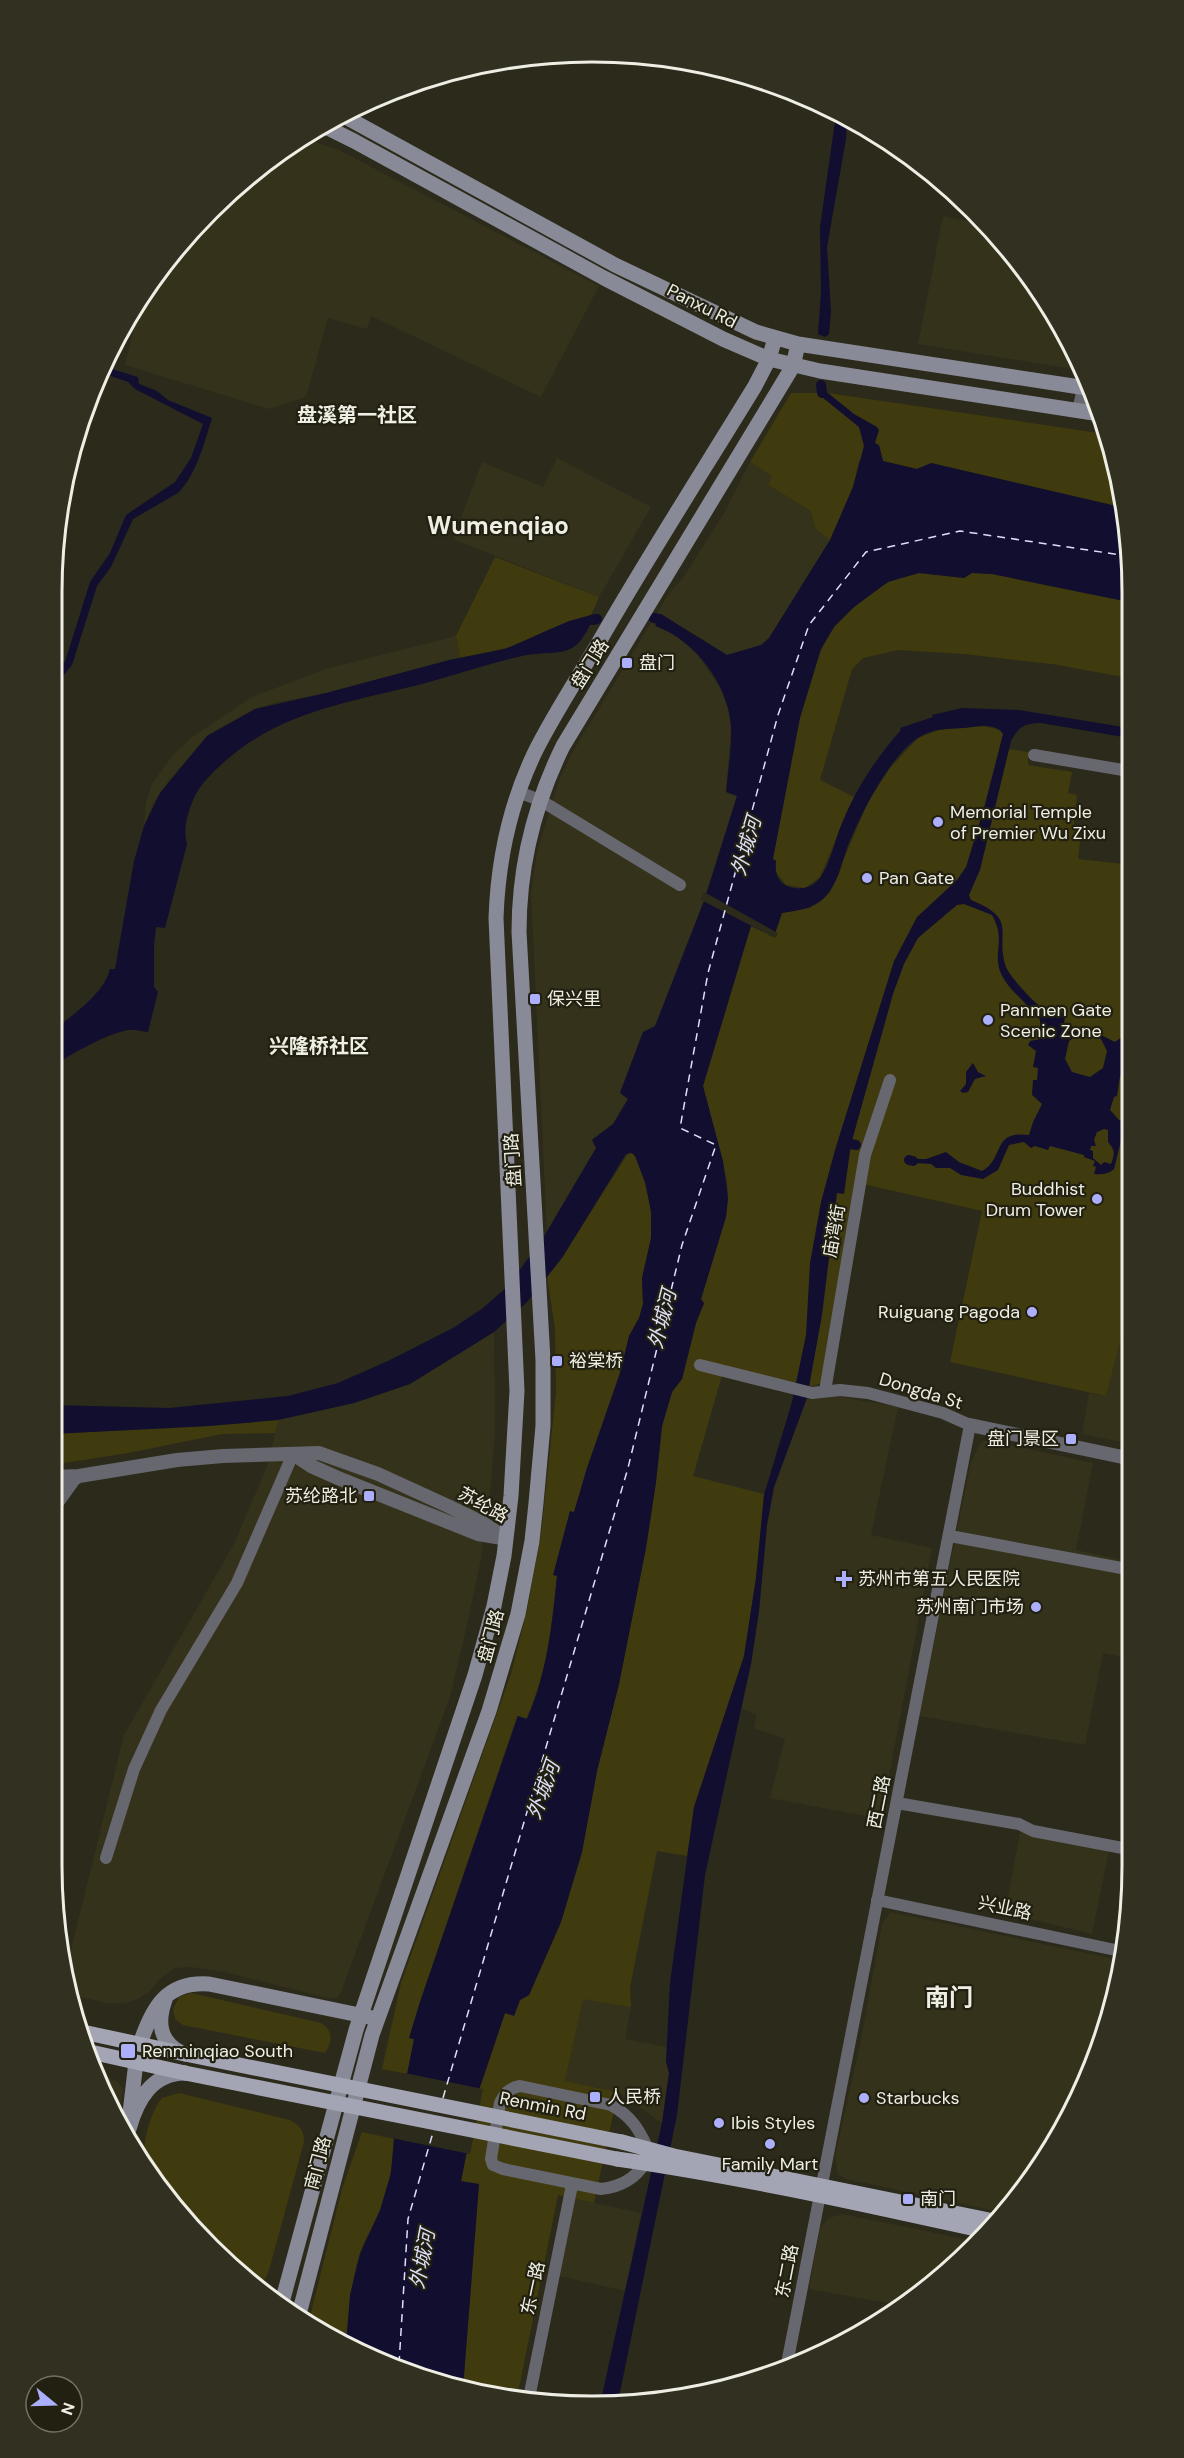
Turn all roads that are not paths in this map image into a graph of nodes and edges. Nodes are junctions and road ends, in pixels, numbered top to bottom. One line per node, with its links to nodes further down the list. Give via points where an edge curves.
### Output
1 (351, 120): 3 (main road, Panxu Rd, via 615,265)
2 (335, 128): 5 (main road, Panxu Rd, via 604,278)
3 (775, 338): 4 (main road, Panxu Rd); 5 (main road, 盘门路)
4 (798, 344): 6 (main road, 盘门路); 7 (main road, Panxu Rd)
5 (769, 359): 6 (main road, Panxu Rd); 13 (main road, 盘门路, via 550,725)
6 (793, 366): 9 (main road, Panxu Rd); 14 (main road, 盘门路, via 567,738)
7 (1079, 382)
8 (1084, 393): 9 (street)
9 (1078, 411): 10 (main road, Panxu Rd)
10 (1091, 413)
11 (1034, 755): 12 (street)
12 (1122, 770)
13 (518, 792): 14 (street); 26 (main road, 盘门路, via 498,874 496,918 516,1341 516,1424)
14 (540, 800): 15 (street); 27 (main road, 盘门路, via 524,862 519,911 542,1302 543,1426)
15 (680, 885)
16 (890, 1080): 18 (street, 庙湾街, via 865,1155)
17 (700, 1365): 18 (street, Dongda St, via 790,1389)
18 (819, 1392): 19 (street, Dongda St, via 868,1393 944,1413)
19 (970, 1425): 21 (street, Dongda St); 25 (street, 西二路)
20 (293, 1454): 23 (street, via 189,1459); 26 (street, 苏纶路, via 338,1478 478,1534); 31 (street, via 237,1583 161,1710 134,1769)
21 (1122, 1457)
22 (62, 1476): 23 (street)
23 (79, 1476): 24 (street)
24 (62, 1496)
25 (950, 1536): 28 (street); 29 (street, 西二路)
26 (506, 1538): 27 (main road); 35 (main road, 盘门路, via 495,1606 476,1675)
27 (532, 1541): 36 (main road, 盘门路, via 522,1598 500,1677)
28 (1122, 1568)
29 (897, 1803): 30 (street, via 1019,1824 1033,1831); 32 (street, 西二路)
30 (1122, 1848)
31 (106, 1858)
32 (878, 1899): 33 (street, 兴业路); 47 (street, 西二路)
33 (1115, 1950)
34 (170, 1993): 35 (main road, via 187,1984 209,1984); 38 (main road, via 149,2019); 40 (main road, via 162,2011 163,2035 167,2043)
35 (361, 2015): 36 (main road); 50 (main road, 南门路)
36 (377, 2019): 51 (main road, 南门路)
37 (89, 2033): 38 (main road, Renmin Rd)
38 (140, 2044): 40 (main road, Renmin Rd)
39 (96, 2053): 41 (main road, Renmin Rd)
40 (185, 2054): 45 (main road, Renmin Rd, bridge, via 622,2142)
41 (136, 2062): 42 (main road, Renmin Rd); 43 (main road)
42 (185, 2073): 44 (main road, via 168,2075 152,2084 138,2104); 45 (main road, Renmin Rd, bridge, via 617,2159)
43 (130, 2125)
44 (130, 2126)
45 (647, 2156): 46 (street, via 638,2174 613,2188); 46 (street, via 632,2120 611,2105 520,2086 511,2088 500,2103 493,2165); 47 (main road, Renmin Rd)
46 (572, 2185): 53 (street, 东一路)
47 (821, 2190): 48 (main road, Renmin Rd); 49 (main road, Renmin Rd); 52 (street, 东二路)
48 (987, 2220)
49 (978, 2229)
50 (283, 2297)
51 (300, 2309)
52 (789, 2358)
53 (530, 2393)

